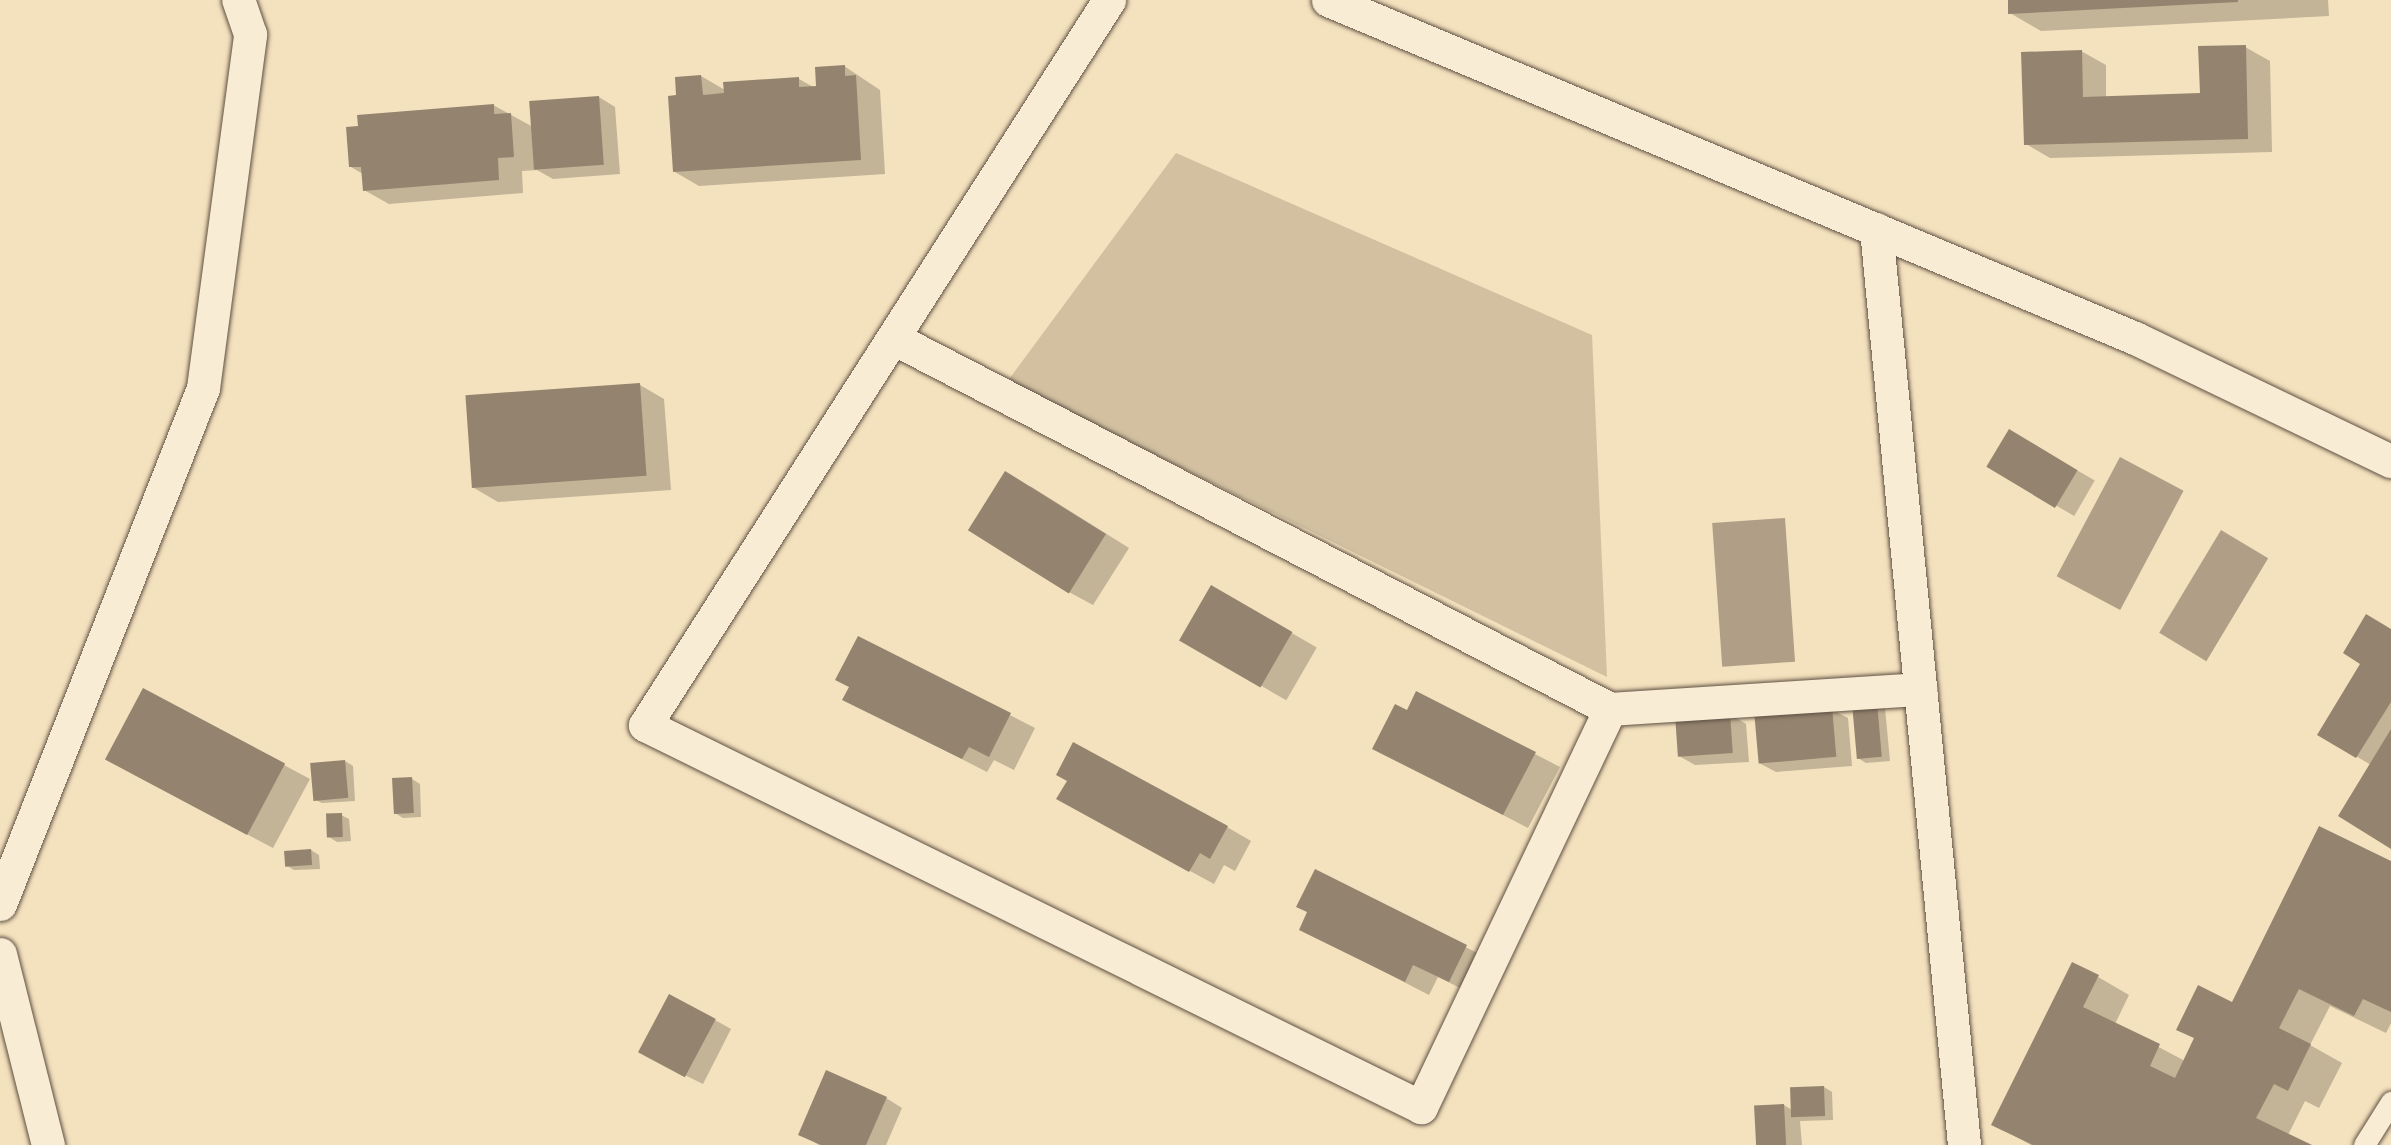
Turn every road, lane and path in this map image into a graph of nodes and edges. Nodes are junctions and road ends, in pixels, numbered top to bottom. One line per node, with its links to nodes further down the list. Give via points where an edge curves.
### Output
1 (238, 0): 9 (street, via 250,34 203,388)
2 (1109, 0): 5 (street)
3 (1328, 0): 4 (street)
4 (1876, 230): 6 (street, via 2135,338); 7 (street)
5 (892, 338): 8 (street); 8 (street, via 645,724 1421,1107)
6 (2391, 461)
7 (1920, 689): 8 (street); 13 (street)
8 (1610, 709)
9 (0, 904)
10 (0, 954): 12 (street)
11 (2391, 1102): 14 (lane)
12 (48, 1145)
13 (1964, 1145)
14 (2364, 1145)

